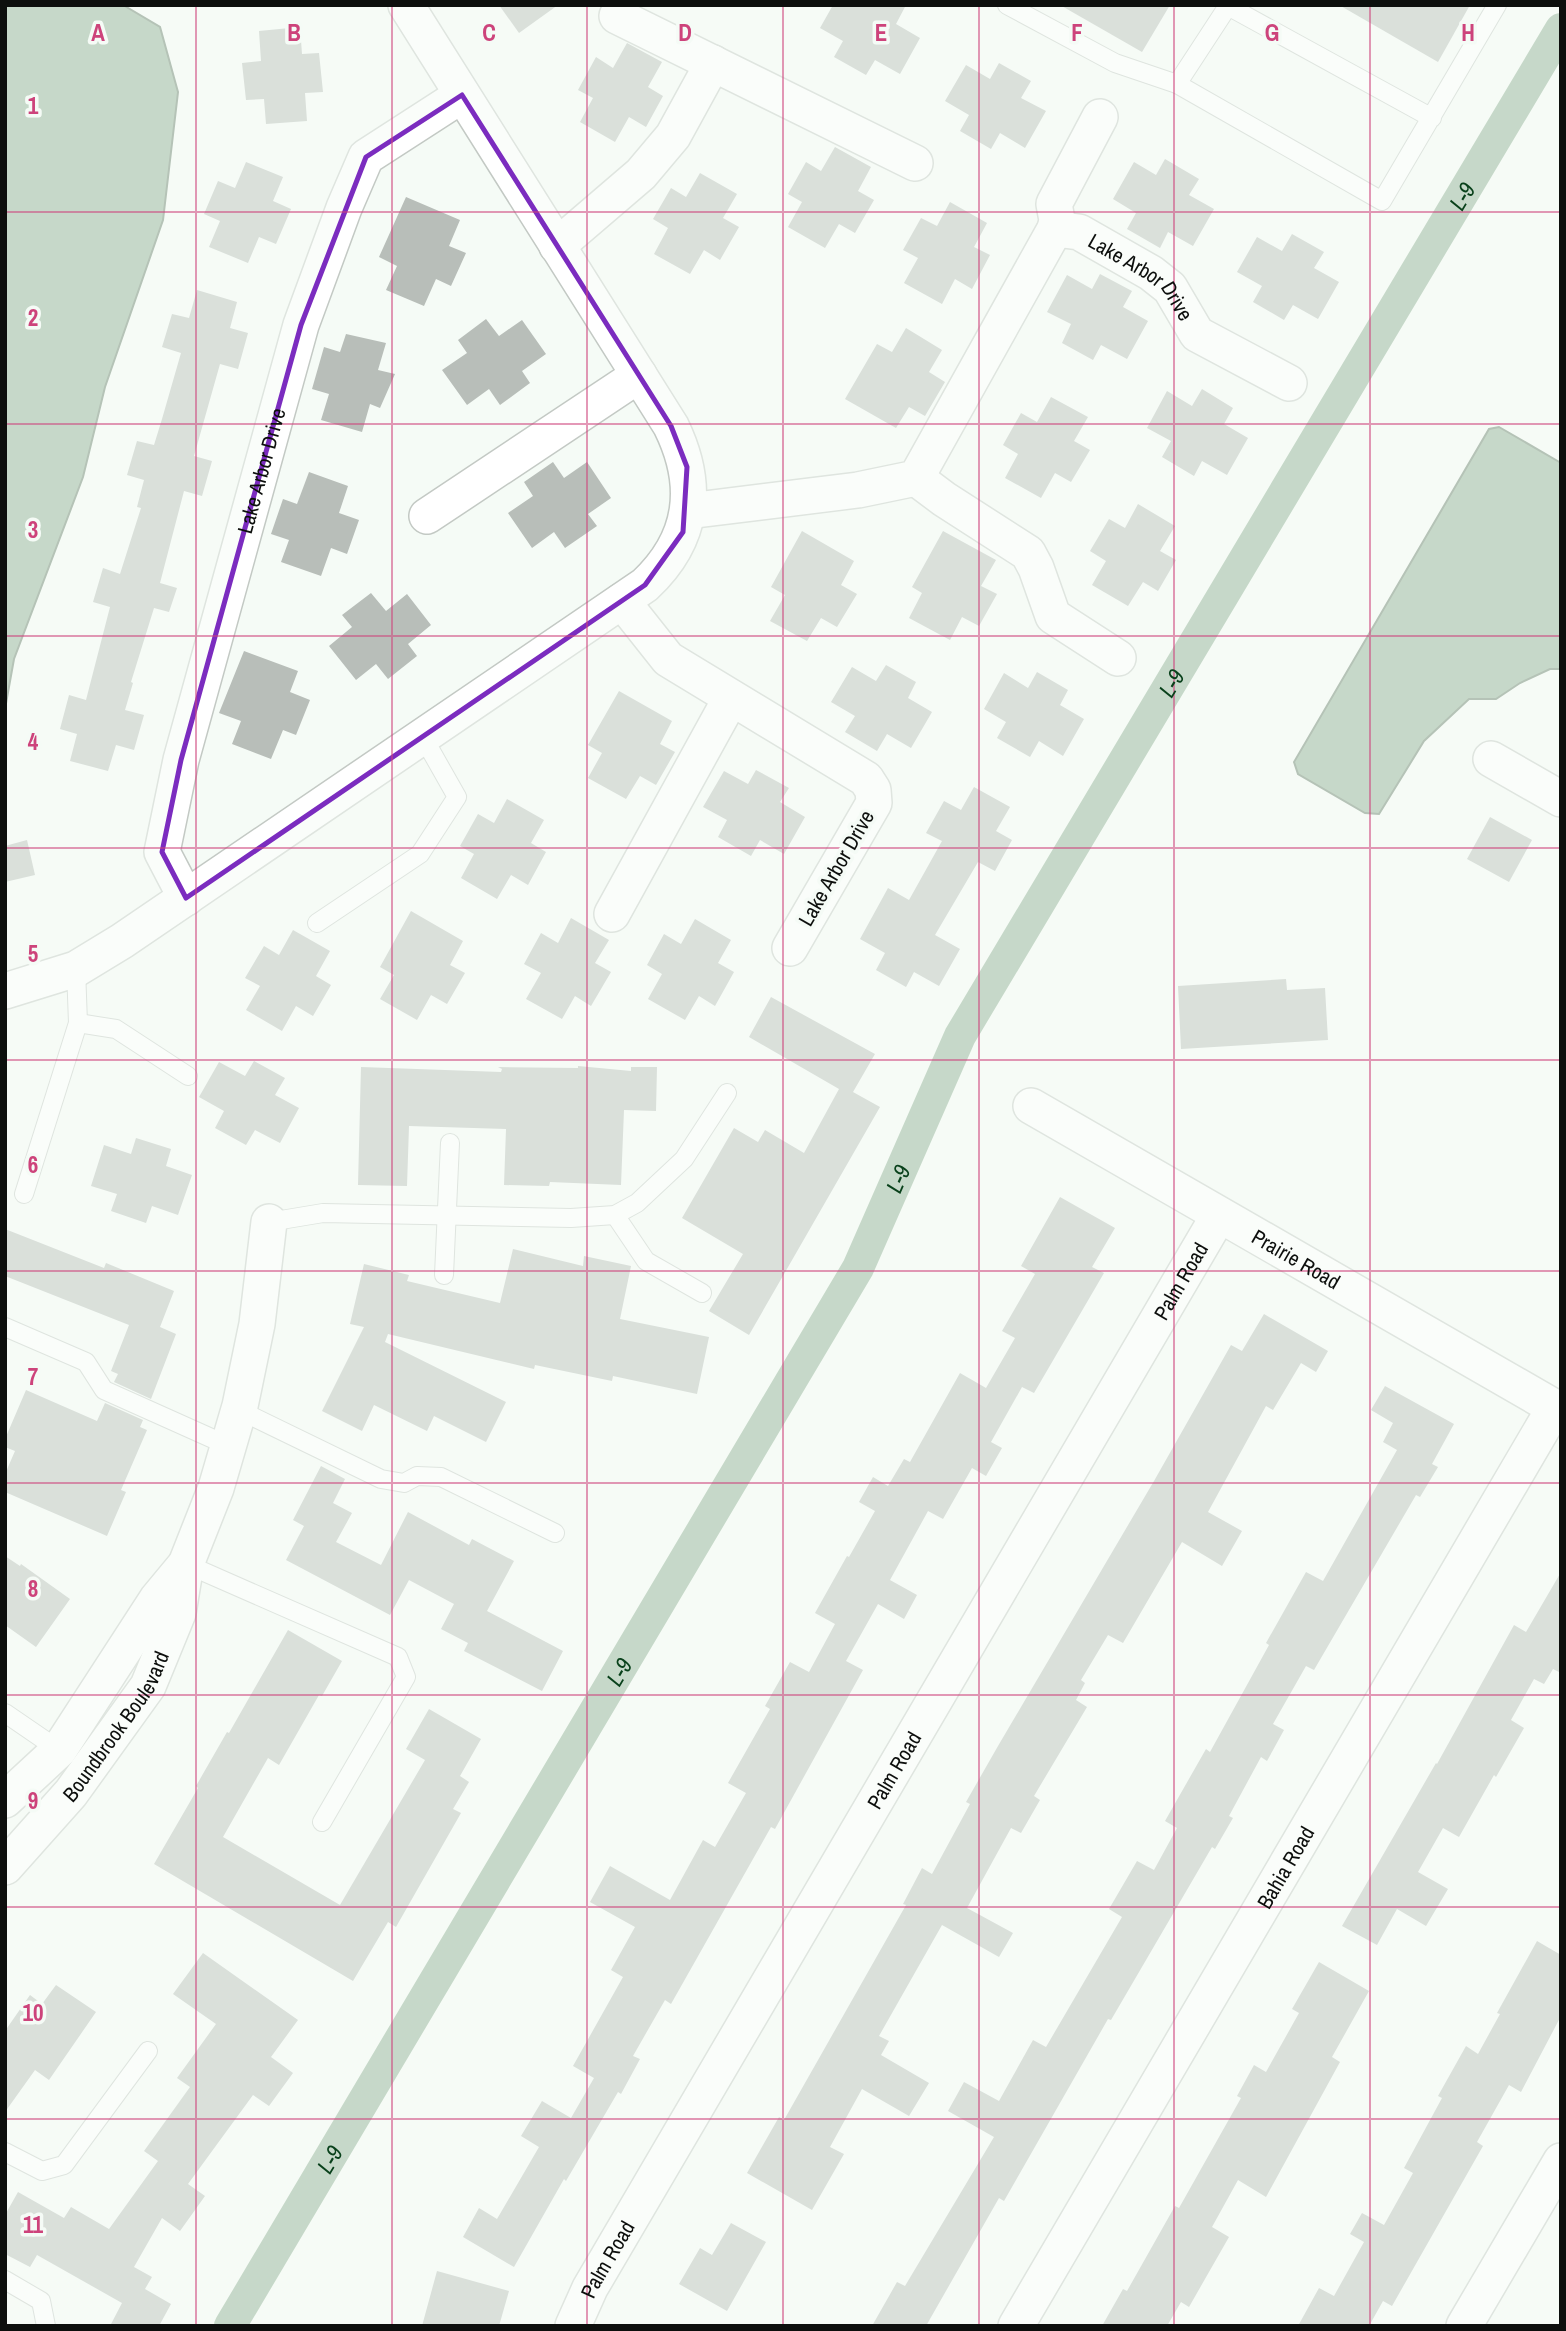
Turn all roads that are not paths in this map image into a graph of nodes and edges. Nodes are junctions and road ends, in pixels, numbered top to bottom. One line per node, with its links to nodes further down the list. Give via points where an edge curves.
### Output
1 (406, 5): 7 (street)
2 (1007, 5): 6 (lane, via 1115,63)
3 (1497, 5): 9 (lane)
4 (617, 16): 5 (street)
5 (713, 63): 10 (street); 12 (street, via 673,136 641,174)
6 (1177, 84): 9 (lane, via 1228,6); 9 (lane, via 1382,201)
7 (462, 95): 12 (street); 24 (street, Lake Arbor Drive, via 366,157 301,324 181,760 162,852)
8 (1100, 117): 11 (street, Lake Arbor Drive, via 1054,204)
9 (1432, 118)
10 (915, 163)
11 (1055, 229): 14 (street, Lake Arbor Drive, via 1079,232 1151,273 1170,288 1197,334); 15 (street, Lake Arbor Drive)
12 (557, 246): 13 (street)
13 (639, 375): 16 (street, via 681,447 690,489); 17 (street)
14 (1289, 383)
15 (916, 478): 16 (street, via 859,490); 19 (street, via 1028,553 1053,616)
16 (688, 511): 18 (street, via 674,552 661,570)
17 (427, 516)
18 (622, 601): 20 (street, Lake Arbor Drive, via 668,659); 21 (street)
19 (1118, 658)
20 (731, 698): 25 (street); 27 (street, Lake Arbor Drive, via 866,779 873,790 874,803)
21 (423, 737): 24 (street); 26 (lane, via 457,797 420,854)
22 (1490, 759): 23 (street)
23 (1561, 799)
24 (186, 898): 28 (street)
25 (612, 914)
26 (317, 923)
27 (790, 948)
28 (76, 968): 29 (street); 30 (lane)
29 (5, 991)
30 (78, 1023): 31 (lane, via 116,1030); 35 (lane)
31 (188, 1076)
32 (727, 1093): 37 (lane, via 684,1159 637,1203)
33 (1031, 1106): 38 (street, Prairie Road)
34 (450, 1143): 36 (lane)
35 (24, 1194)
36 (447, 1215): 37 (lane); 39 (lane, via 323,1213); 40 (lane)
37 (615, 1215): 41 (lane, via 646,1261)
38 (1219, 1215): 43 (street, Prairie Road); 58 (street, Palm Road, via 604,2264)
39 (269, 1222): 44 (street, Boundbrook Boulevard, via 257,1324)
40 (444, 1275)
41 (702, 1293)
42 (5, 1327): 45 (lane, via 86,1362 104,1390)
43 (1558, 1409): 59 (street, Bahia Road)
44 (239, 1410): 45 (street, Boundbrook Boulevard); 46 (lane, via 381,1479 404,1483 417,1476 441,1478)
45 (229, 1446): 47 (street, Boundbrook Boulevard)
46 (555, 1533)
47 (186, 1564): 49 (street, Boundbrook Boulevard, via 157,1599); 51 (lane, via 398,1657 406,1677); 52 (street, Boundbrook Boulevard, via 178,1613 148,1686 71,1793)
48 (5, 1713): 49 (lane)
49 (59, 1750): 50 (street, Boundbrook Boulevard)
50 (5, 1800)
51 (322, 1822)
52 (5, 1867)
53 (148, 2051): 54 (lane, via 64,2165 42,2171)
54 (6, 2154)
55 (1561, 2161): 60 (street)
56 (5, 2280): 57 (lane, via 41,2301)
57 (46, 2326)
58 (573, 2326)
59 (1016, 2326)
60 (1464, 2326)

